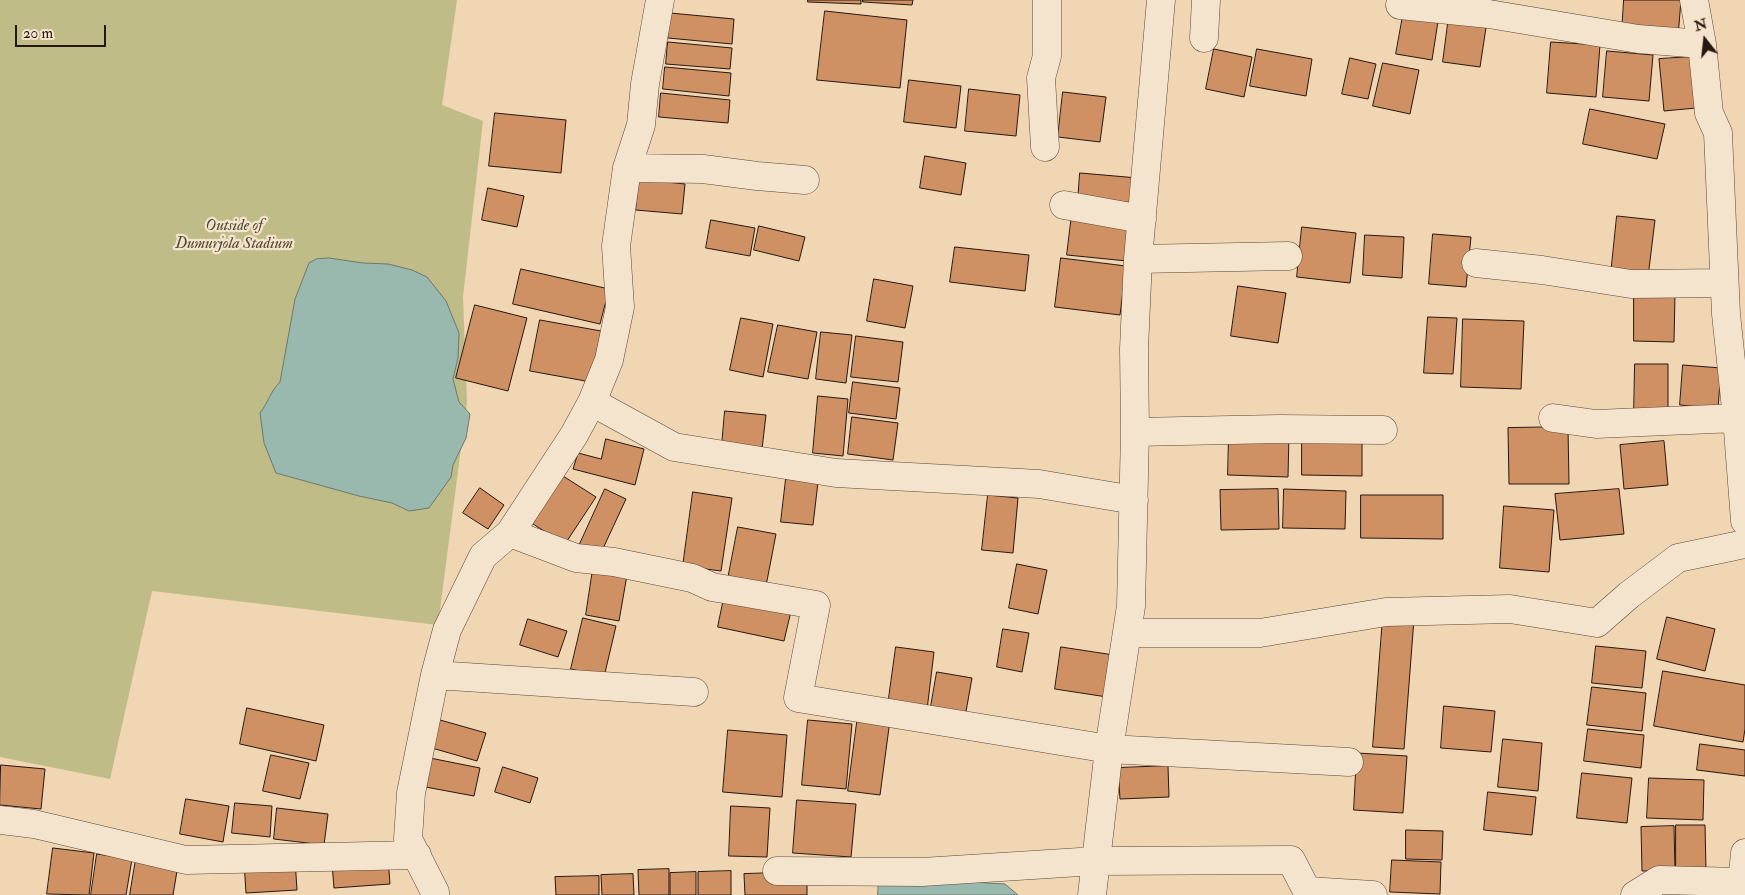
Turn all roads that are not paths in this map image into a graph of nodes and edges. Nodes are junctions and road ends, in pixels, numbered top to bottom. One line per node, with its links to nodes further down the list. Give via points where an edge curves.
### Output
1 (660, 0): 10 (street, via 641,125)
2 (1047, 0): 9 (street, via 1047,56 1040,78)
3 (1161, 0): 13 (street)
4 (1206, 0): 7 (street)
5 (1694, 0): 8 (street)
6 (1400, 5): 8 (street, via 1489,14 1638,39)
7 (1204, 38)
8 (1702, 44): 17 (street, via 1709,113 1718,133)
9 (1045, 147)
10 (627, 168): 11 (street, via 703,169); 19 (street, via 616,246 620,307 609,360)
11 (805, 180)
12 (1064, 205): 13 (street)
13 (1142, 219): 15 (street)
14 (1288, 256): 15 (street)
15 (1138, 260): 23 (street)
16 (1476, 263): 17 (street, via 1631,284)
17 (1724, 282): 18 (street)
18 (1735, 313): 21 (street)
19 (592, 402): 24 (street, via 674,447 836,473 1039,484); 26 (street)
20 (1553, 418): 21 (street, via 1596,424)
21 (1737, 418): 25 (street)
22 (1383, 430): 23 (street)
23 (1135, 432): 24 (street)
24 (1134, 500): 28 (street, via 1131,606)
25 (1745, 520)
26 (510, 533): 29 (street, via 483,556 447,630); 31 (street, via 576,558 614,562 692,578 712,587 816,605 798,698)
27 (1745, 544): 28 (street, via 1678,558 1597,623 1510,609 1386,612 1260,633)
28 (1127, 633): 31 (street)
29 (435, 676): 30 (street); 35 (street, via 411,793 408,839)
30 (694, 692)
31 (1109, 749): 32 (street); 36 (street)
32 (1349, 762)
33 (0, 820): 35 (street, via 34,824 186,860)
34 (1745, 853): 38 (street)
35 (417, 855): 39 (street)
36 (1096, 861): 37 (street, via 922,872); 40 (street); 41 (street, via 1291,860 1306,892)
37 (777, 872)
38 (1741, 889): 42 (street, via 1659,880)
39 (435, 895)
40 (1092, 895)
41 (1373, 895)
42 (1635, 895)

